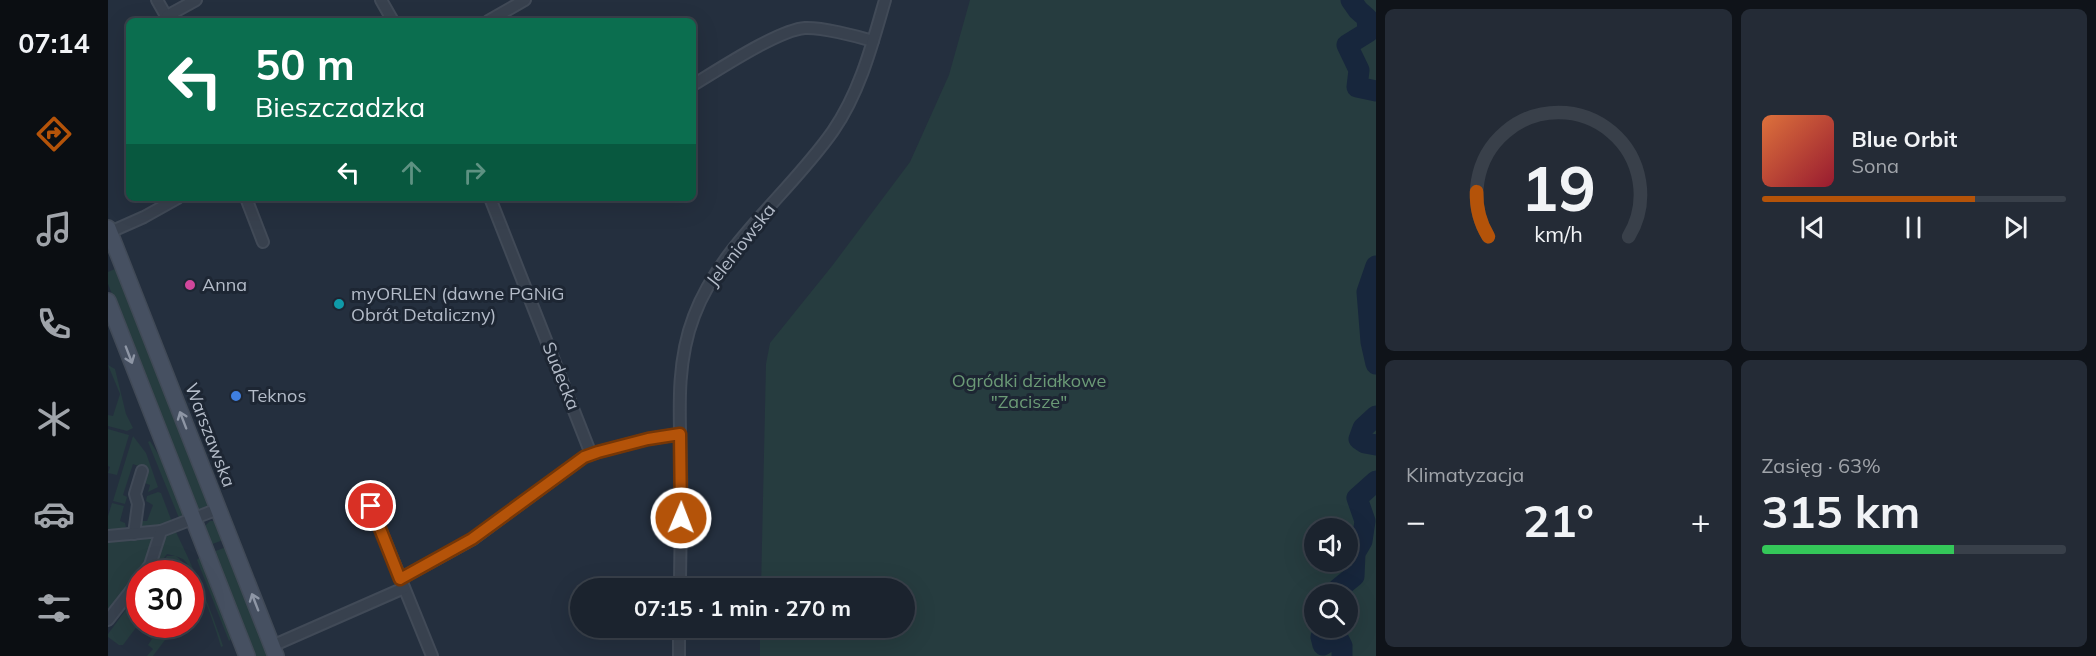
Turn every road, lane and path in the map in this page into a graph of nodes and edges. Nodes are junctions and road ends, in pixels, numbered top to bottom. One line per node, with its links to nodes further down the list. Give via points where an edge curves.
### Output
1 (157, 0): 6 (street)
2 (196, 0): 7 (street)
3 (381, 0): 8 (street)
4 (525, 0): 9 (street)
5 (885, 0): 10 (street, Jeleniowska)
6 (167, 18)
7 (169, 18)
8 (391, 18)
9 (493, 18)
10 (873, 41): 11 (street, via 801,28 773,39); 18 (street, Jeleniowska, via 853,95 834,129 724,261 703,295 682,362)
11 (696, 83)
12 (173, 201): 15 (street)
13 (247, 201): 16 (street)
14 (493, 201): 19 (street, Sudecka)
15 (109, 231): 22 (main road, Warszawska, one-way to 15)
16 (263, 242)
17 (108, 301): 23 (main road, one-way to 23)
18 (680, 434): 19 (street); 28 (street, Jeleniowska)
19 (591, 454): 29 (street, via 467,543)
20 (142, 471): 25 (street, via 135,494 138,504)
21 (371, 506): 29 (street)
22 (218, 509): 23 (street); 33 (main road, Warszawska, one-way to 22)
23 (194, 520): 24 (street); 34 (main road)
24 (161, 531): 25 (street); 27 (street)
25 (134, 534): 26 (street)
26 (108, 536)
27 (152, 560)
28 (680, 578)
29 (402, 583): 33 (street); 35 (street)
30 (126, 597): 31 (street)
31 (108, 620)
32 (679, 638): 36 (street)
33 (274, 651)
34 (247, 656)
35 (432, 656)
36 (679, 656)

